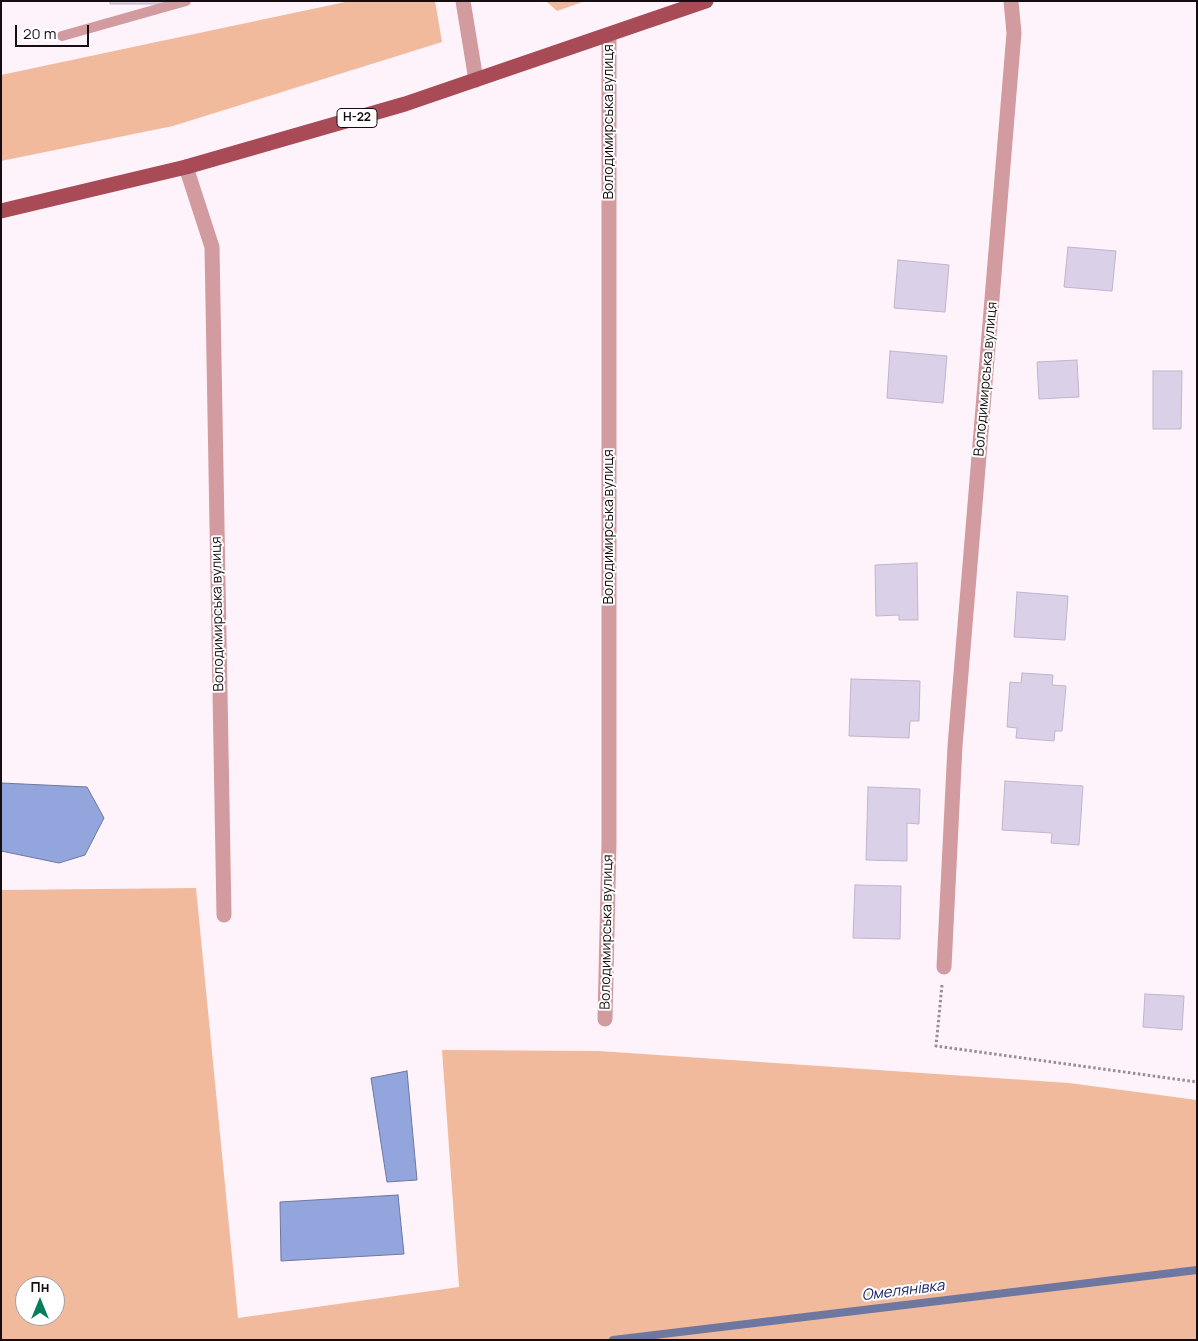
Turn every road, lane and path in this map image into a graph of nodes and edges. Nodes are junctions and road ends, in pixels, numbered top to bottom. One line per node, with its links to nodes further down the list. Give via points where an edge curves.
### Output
1 (186, 1): 6 (lane)
2 (463, 1): 7 (street)
3 (706, 1): 5 (main road, Н-22)
4 (1011, 1): 11 (street, Володимирська вулиця, via 1014,33 956,746)
5 (609, 35): 7 (main road, Н-22); 12 (street, Володимирська вулиця, via 609,843)
6 (62, 36)
7 (476, 80): 8 (main road, Н-22, via 405,104)
8 (186, 167): 9 (main road, Н-22); 10 (street, Володимирська вулиця, via 212,247)
9 (1, 211)
10 (224, 915)
11 (944, 967): 13 (path, via 936,1046)
12 (605, 1019)
13 (1197, 1082)

